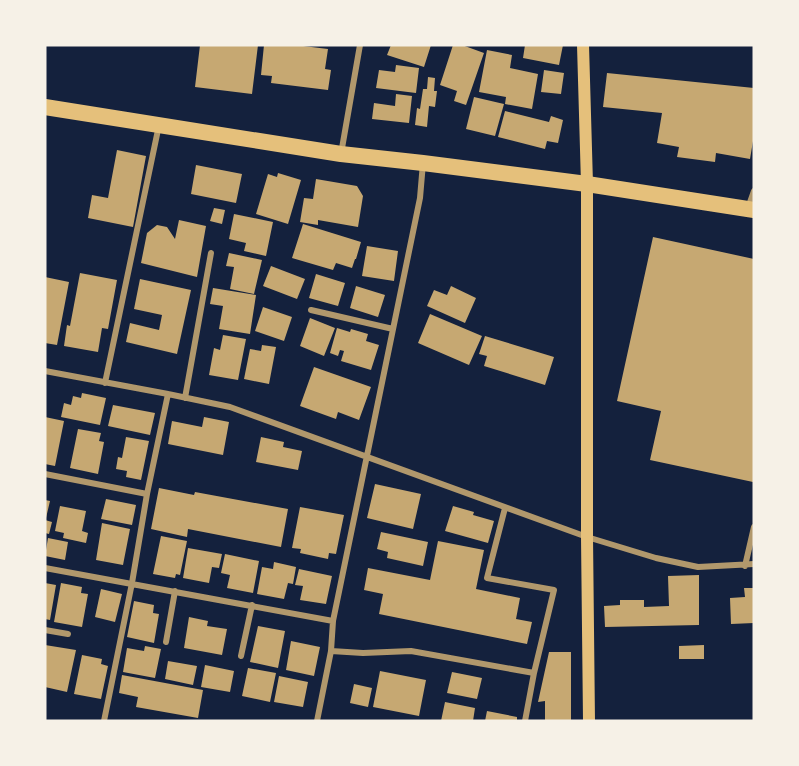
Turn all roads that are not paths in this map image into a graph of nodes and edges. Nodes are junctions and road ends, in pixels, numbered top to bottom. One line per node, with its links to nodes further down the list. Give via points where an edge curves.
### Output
1 (360, 45): 5 (street)
2 (583, 45): 7 (main road)
3 (45, 107): 4 (highway)
4 (159, 125): 5 (highway); 14 (street)
5 (341, 154): 6 (highway)
6 (423, 163): 7 (highway); 12 (street, via 420,198)
7 (587, 184): 9 (highway); 22 (main road)
8 (754, 191): 9 (street)
9 (751, 209)
10 (211, 253): 16 (street)
11 (311, 310): 12 (street)
12 (393, 329): 17 (street)
13 (45, 371): 14 (street)
14 (105, 383): 15 (street)
15 (168, 394): 16 (street); 19 (street)
16 (184, 398): 17 (street, via 230,407)
17 (366, 457): 20 (street); 29 (street)
18 (45, 474): 19 (street)
19 (147, 494): 26 (street)
20 (505, 508): 22 (street); 35 (street, via 487,578 554,590)
21 (754, 527): 24 (street)
22 (587, 537): 24 (street, via 698,567); 39 (main road)
23 (754, 564): 24 (street)
24 (745, 566)
25 (45, 568): 26 (street)
26 (132, 583): 27 (street); 36 (street)
27 (175, 591): 28 (street); 32 (street)
28 (252, 605): 29 (street); 34 (street)
29 (333, 621): 33 (street)
30 (45, 630): 31 (street)
31 (68, 634)
32 (166, 642)
33 (331, 651): 35 (street, via 411,651); 37 (street)
34 (242, 656)
35 (534, 673): 38 (street)
36 (104, 721)
37 (316, 721)
38 (525, 721)
39 (590, 721)

